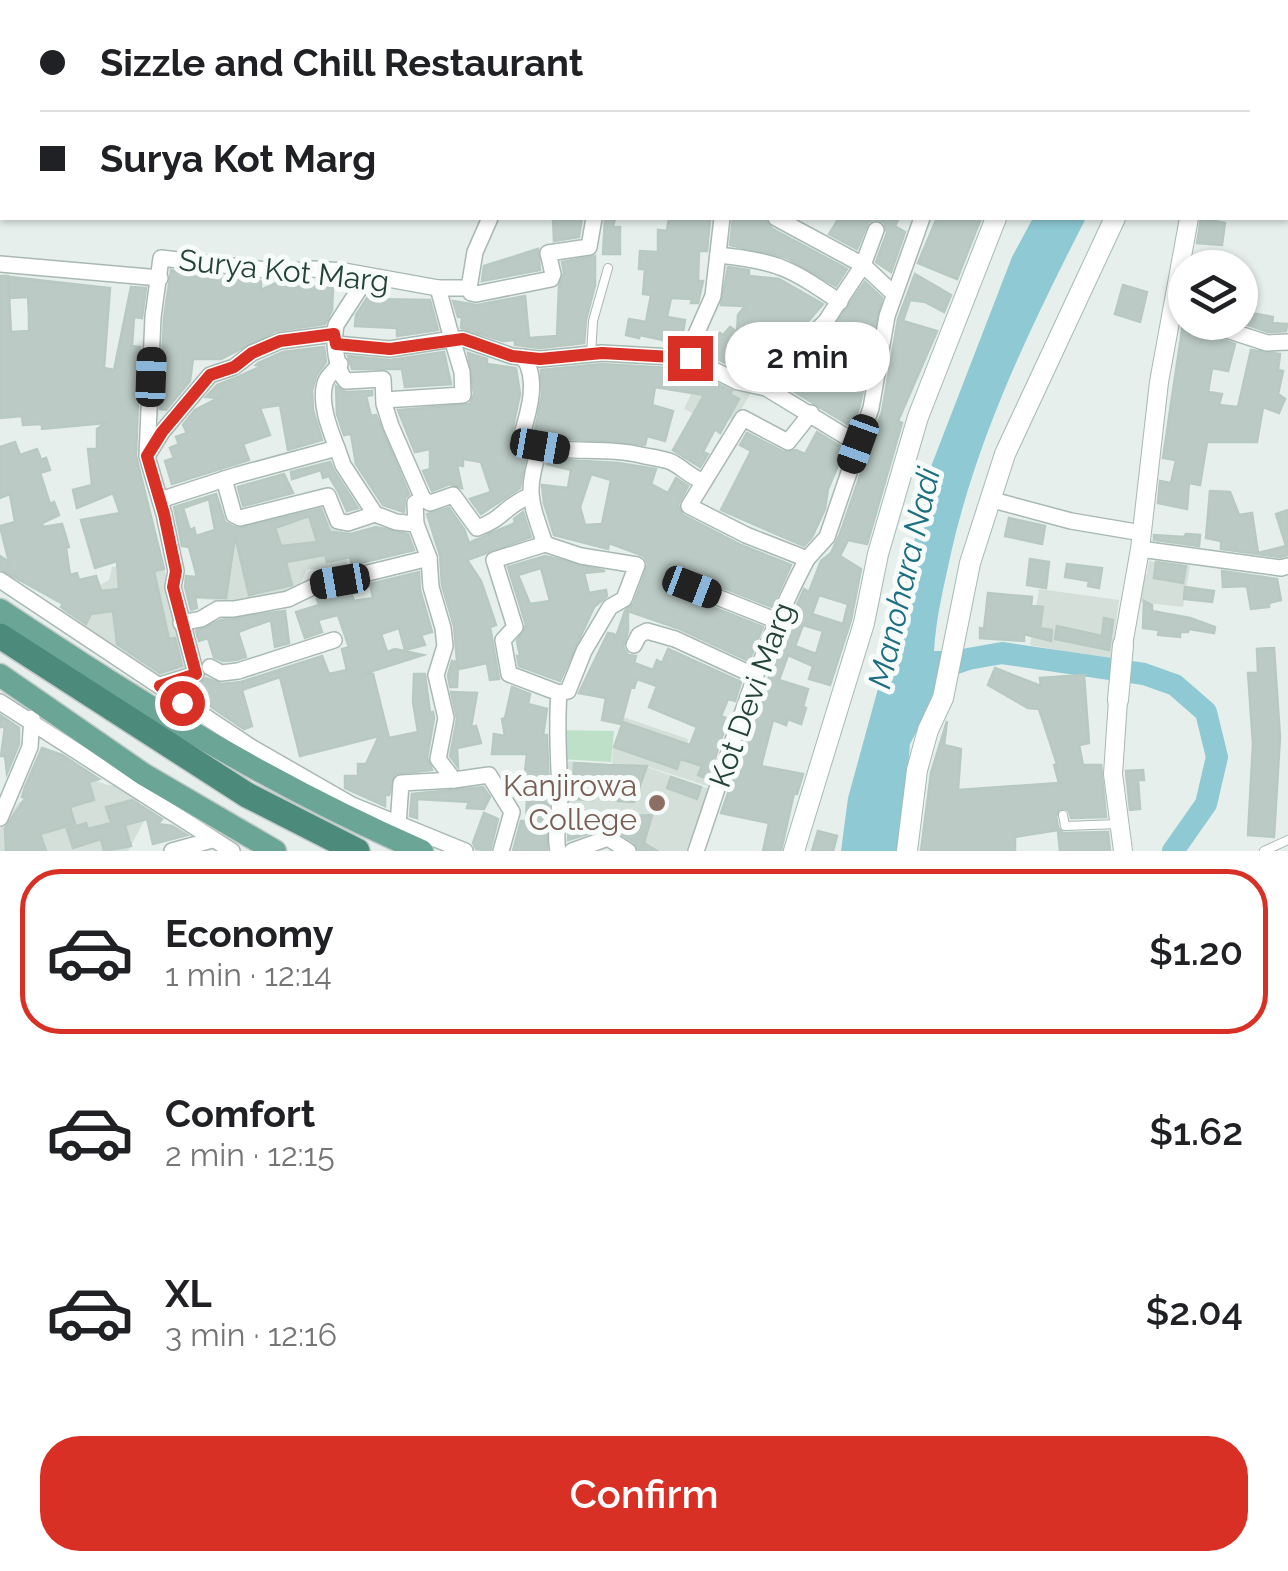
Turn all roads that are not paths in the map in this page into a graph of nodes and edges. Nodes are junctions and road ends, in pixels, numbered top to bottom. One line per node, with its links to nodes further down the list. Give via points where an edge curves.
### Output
1 (489, 220): 18 (street)
2 (594, 220): 18 (street, Surya Kot Marg, via 589,247 548,254 551,279 476,294)
3 (722, 220): 11 (street)
4 (784, 220): 13 (street)
5 (921, 220): 19 (street, Kot Devi Marg)
6 (995, 220): 88 (main road, via 918,417)
7 (1114, 220): 42 (main road)
8 (1189, 220): 10 (street)
9 (876, 230): 13 (street)
10 (1186, 250)
11 (718, 255): 20 (street, via 789,269); 28 (street, via 713,296)
12 (0, 264): 16 (street)
13 (863, 265): 19 (street); 20 (street)
14 (608, 268): 26 (lane, via 593,321)
15 (367, 277): 16 (street, Surya Kot Marg, via 161,258); 17 (street, Surya Kot Marg); 22 (street)
16 (160, 278): 37 (street)
17 (438, 288): 18 (street, Surya Kot Marg); 21 (street)
18 (469, 288)
19 (894, 294): 34 (street, Kot Devi Marg)
20 (840, 302): 30 (street)
21 (452, 338): 22 (street, via 390,349); 27 (street); 31 (street, via 463,395)
22 (335, 339): 29 (street); 37 (street, via 280,341 210,375)
23 (1171, 340): 46 (street, via 1159,382)
24 (1258, 340): 25 (street)
25 (1288, 342)
26 (592, 355): 27 (street); 28 (street)
27 (523, 357): 35 (street, via 531,388 522,434)
28 (690, 358): 30 (street)
29 (340, 364): 31 (street, via 346,380 383,379); 36 (street, via 326,378 324,394)
30 (762, 387): 32 (street); 33 (street)
31 (384, 400): 41 (street)
32 (811, 413): 33 (street, via 788,442); 34 (street)
33 (743, 418): 39 (street)
34 (858, 444): 49 (street, Kot Devi Marg, via 827,538)
35 (540, 446): 39 (street, via 640,454); 40 (street)
36 (337, 448): 38 (street); 44 (street)
37 (147, 456): 43 (street)
38 (224, 479): 43 (street); 44 (street, via 240,518 328,496 338,521)
39 (704, 480): 49 (street, via 689,506)
40 (528, 496): 41 (street, via 508,506 497,522 477,528 454,495); 47 (street)
41 (423, 499): 45 (street, via 415,504)
42 (989, 499): 46 (street); 89 (main road, via 918,770)
43 (160, 500): 55 (street)
44 (375, 514): 45 (street)
45 (416, 524): 48 (street)
46 (1141, 541): 50 (street, via 1227,562); 59 (street)
47 (545, 544): 65 (street, via 494,560 515,627 503,640 509,674); 65 (street, via 636,565 624,599 610,607 568,690)
48 (428, 558): 55 (street); 69 (street, via 445,646 436,676 446,718 438,759)
49 (807, 559): 54 (street, Kot Devi Marg)
50 (1288, 566)
51 (0, 580): 64 (street)
52 (692, 587): 54 (street)
53 (0, 610): 81 (main road, via 189,733)
54 (776, 620): 63 (street, Kot Devi Marg)
55 (181, 623): 64 (street, via 196,674)
56 (0, 636): 80 (highway, via 246,795)
57 (334, 640): 61 (street, via 238,671)
58 (634, 644): 63 (street, via 648,631)
59 (1123, 644): 66 (main road)
60 (0, 650): 79 (highway, via 196,780)
61 (210, 667)
62 (0, 675): 68 (main road)
63 (753, 675): 87 (street, Kot Devi Marg)
64 (160, 686): 73 (street, via 251,748)
65 (559, 693): 84 (street)
66 (1118, 700): 72 (street, via 1113,774)
67 (0, 702): 68 (street)
68 (34, 712): 71 (street, via 30,747); 74 (street); 76 (main road, via 143,774)
69 (454, 780): 73 (street, via 401,783); 83 (street, via 489,775 512,812)
70 (1063, 815): 72 (lane, via 1065,826)
71 (0, 818)
72 (1119, 824): 90 (street)
73 (398, 825): 82 (street)
74 (212, 840): 76 (street); 77 (street)
75 (1288, 840): 91 (lane)
76 (235, 845): 78 (main road)
77 (172, 851)
78 (275, 851)
79 (328, 851)
80 (357, 851)
81 (422, 851)
82 (464, 851)
83 (500, 851)
84 (558, 851)
85 (572, 851): 86 (street, via 608,838)
86 (628, 851)
87 (696, 851)
88 (794, 851)
89 (906, 851)
90 (1124, 851)
91 (1264, 851)

